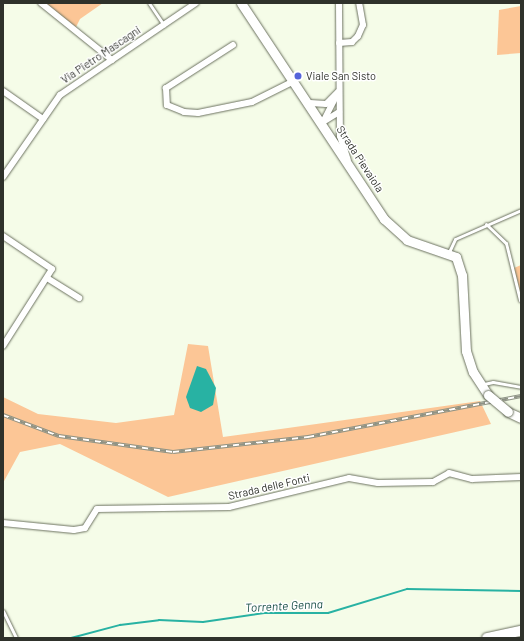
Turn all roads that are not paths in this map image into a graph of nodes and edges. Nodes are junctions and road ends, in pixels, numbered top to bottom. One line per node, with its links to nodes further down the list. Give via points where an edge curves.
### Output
1 (41, 3): 10 (street)
2 (149, 3): 7 (lane)
3 (196, 3): 7 (street, Via Pietro Mascagni)
4 (241, 3): 11 (street)
5 (339, 3): 8 (street)
6 (359, 3): 8 (street, via 363,24 358,36 352,42)
7 (164, 24): 10 (street, Via Pietro Mascagni)
8 (339, 43): 13 (street)
9 (233, 45): 11 (street, via 166,88 167,105 184,112 198,113 252,102)
10 (112, 60): 17 (street, Via Pietro Mascagni, via 60,95)
11 (294, 80): 15 (street, Strada Pievaiola)
12 (3, 91): 17 (street)
13 (338, 92): 14 (street); 16 (street)
14 (335, 98): 15 (street, via 326,104); 18 (street)
15 (310, 103): 18 (street, Strada Pievaiola)
16 (339, 112): 18 (street); 19 (street, via 340,136)
17 (43, 119): 20 (street, Via Pietro Mascagni)
18 (323, 122): 19 (street, Strada Pievaiola)
19 (348, 161): 24 (street, Strada Pievaiola, via 384,219 396,232 413,242)
20 (3, 177)
21 (521, 210): 22 (lane)
22 (486, 224): 24 (lane, via 455,239); 27 (lane, via 506,243)
23 (3, 236): 25 (street, via 52,269)
24 (449, 252): 29 (street, via 460,264 466,351)
25 (47, 278): 26 (street); 28 (street)
26 (79, 298)
27 (520, 300)
28 (3, 346)
29 (480, 386): 30 (lane, via 493,382); 31 (street, bridge, via 508,412)
30 (521, 387)
31 (521, 418)
32 (521, 477): 33 (street, Strada delle Fonti, via 472,479 449,472 433,482 378,483 349,478 229,507 97,509 86,528 74,530)
33 (3, 523)
34 (3, 611): 36 (lane)
35 (521, 631): 37 (main road)
36 (16, 638)
37 (487, 638)

